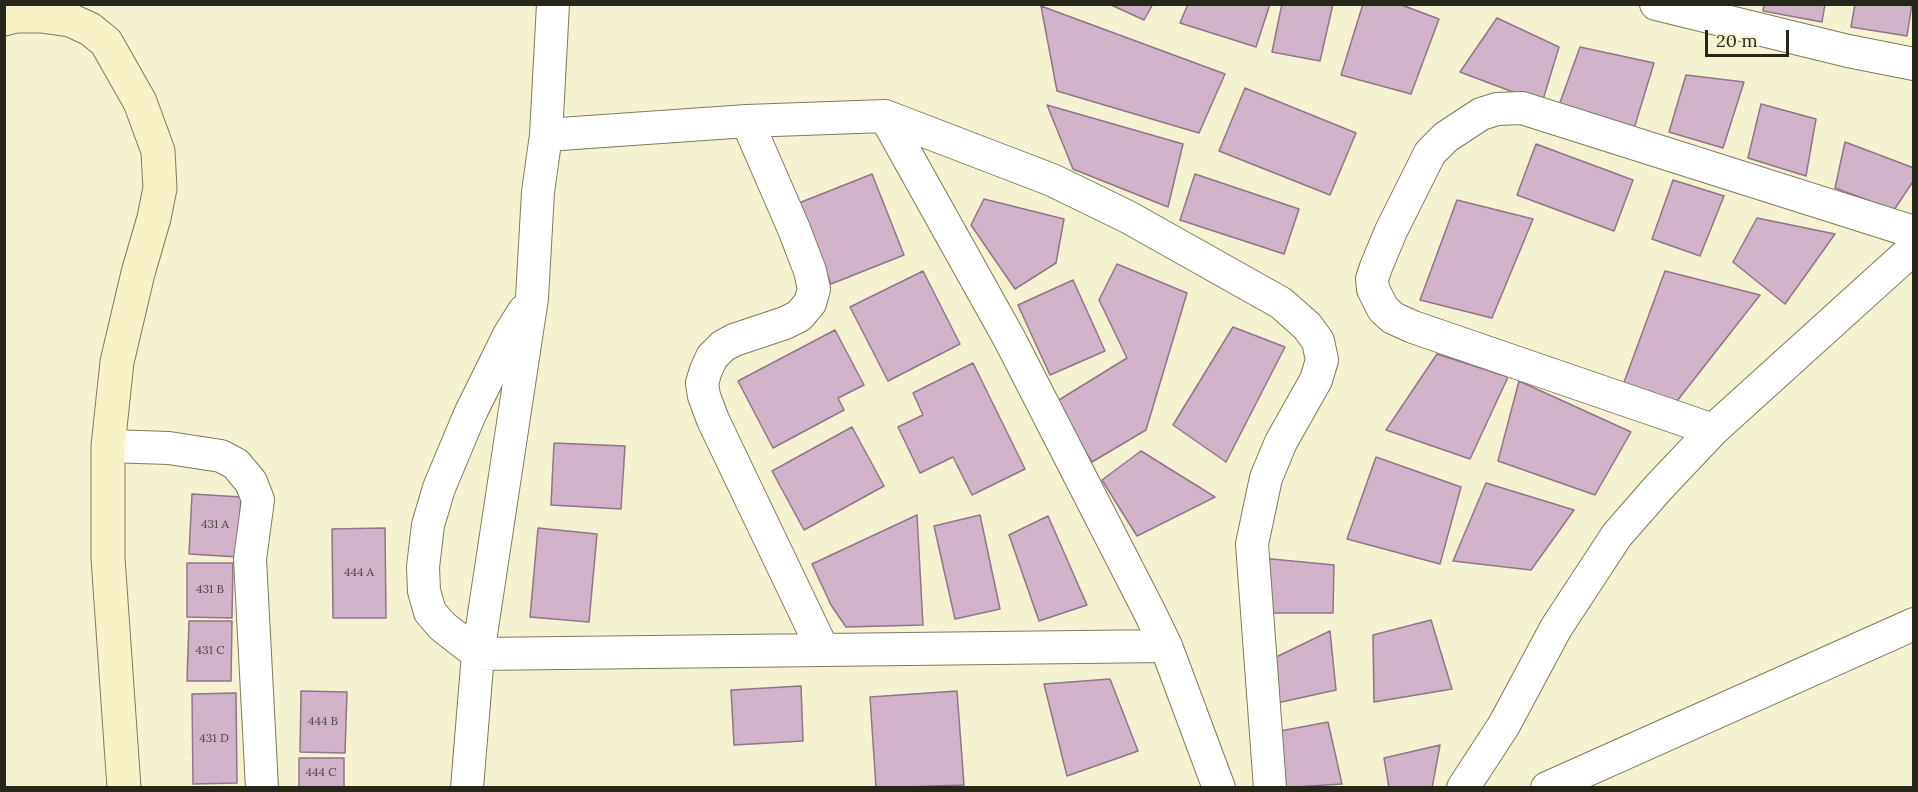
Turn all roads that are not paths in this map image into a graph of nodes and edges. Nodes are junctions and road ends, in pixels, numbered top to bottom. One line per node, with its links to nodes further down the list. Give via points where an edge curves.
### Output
1 (553, 4): 7 (street)
2 (1656, 4): 4 (street)
3 (4, 19): 12 (main road, via 32,16 70,20 106,42 140,102 158,151 158,198 117,362)
4 (1914, 64)
5 (885, 116): 6 (street); 14 (street, via 1009,338); 21 (street, via 1052,180 1128,217 1281,303 1318,341 1322,360 1316,380 1266,478 1252,544)
6 (747, 121): 7 (street); 15 (street, via 794,229 814,289 810,303 799,316 723,346 712,357 702,383 713,420)
7 (546, 135): 10 (street, via 538,192)
8 (1914, 232): 11 (street, via 1522,108 1480,114 1446,137 1430,153 1376,267 1373,289 1383,309 1413,327)
9 (1914, 248): 11 (street)
10 (532, 298): 16 (street); 16 (street, via 509,335 471,414 439,488 428,525 423,567 430,612 441,626)
11 (1713, 430): 22 (street, via 1617,535 1556,628 1504,725)
12 (108, 446): 17 (main road, via 108,558); 18 (street, via 214,454 236,464 251,482 258,500 250,559)
13 (1914, 624): 23 (street)
14 (1166, 646): 15 (street); 20 (street)
15 (823, 650): 16 (street)
16 (478, 654): 19 (street)
17 (124, 788)
18 (262, 788)
19 (467, 788)
20 (1219, 788)
21 (1269, 788)
22 (1463, 788)
23 (1547, 788)

